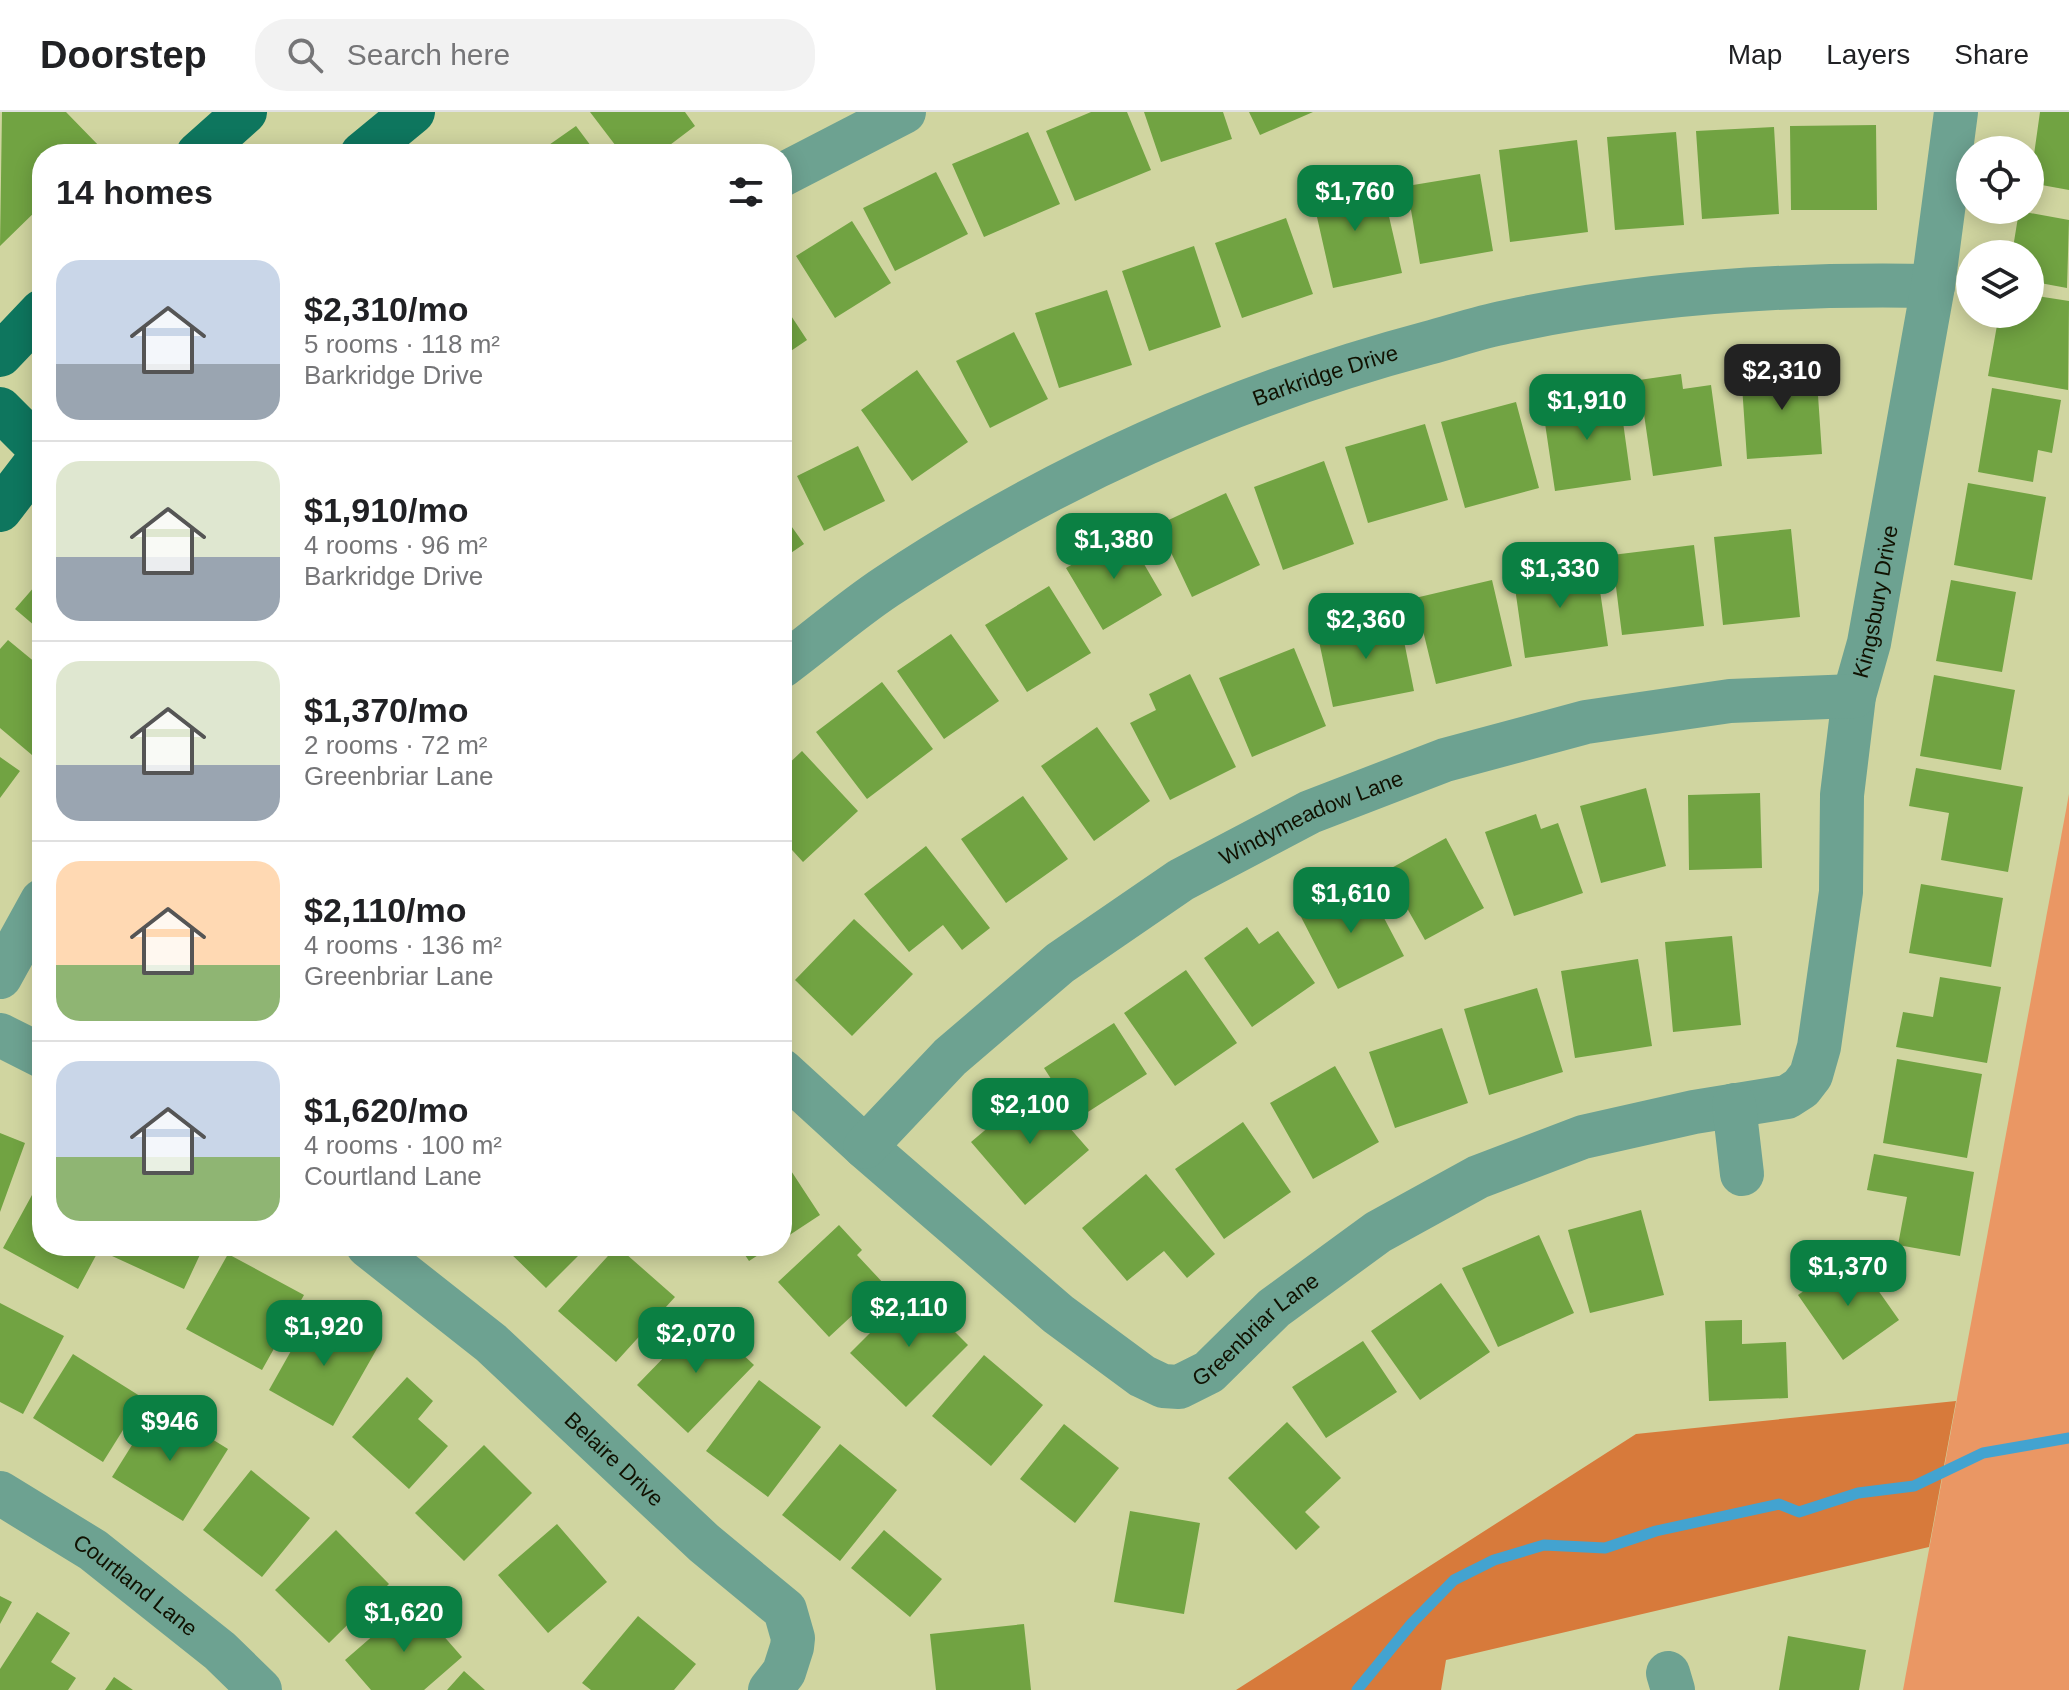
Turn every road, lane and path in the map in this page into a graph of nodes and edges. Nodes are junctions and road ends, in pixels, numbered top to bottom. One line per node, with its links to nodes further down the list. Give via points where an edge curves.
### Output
1 (245, 112): 5 (main road)
2 (413, 112): 6 (main road)
3 (904, 112): 7 (street)
4 (1956, 112): 8 (street, Kingsbury Drive)
5 (209, 144)
6 (374, 144)
7 (792, 170)
8 (1933, 286): 15 (street, Barkridge Drive, via 1843,284 1682,294 1506,322 1350,364 1183,426 1023,504 885,588); 16 (street, Kingsbury Drive, via 1869,643)
9 (32, 321): 10 (main road)
10 (0, 355)
11 (0, 409): 12 (main road)
12 (32, 443)
13 (32, 467): 14 (main road)
14 (0, 510)
15 (792, 658)
16 (1854, 696): 22 (street, Kingsbury Drive, via 1842,795 1841,892 1819,1047); 24 (street, Windymeadow Lane, via 1730,701 1586,722 1445,760 1310,812 1181,880 1060,963 950,1057)
17 (32, 919): 18 (street)
18 (0, 977)
19 (0, 1035): 20 (street)
20 (32, 1051)
21 (792, 1080): 24 (street, Greenbriar Lane)
22 (1801, 1088): 23 (street, Greenbriar Lane, via 1787,1097)
23 (1734, 1105): 24 (street, Greenbriar Lane, via 1583,1137 1478,1177 1378,1232 1274,1308 1209,1372 1179,1387 1142,1376 1071,1324); 25 (street)
24 (865, 1147)
25 (1742, 1174)
26 (381, 1256): 28 (street, Belaire Drive, via 491,1343 704,1543 785,1610 793,1638)
27 (0, 1493): 29 (street, Courtland Lane, via 93,1550 220,1651)
28 (788, 1684)
29 (260, 1690)

